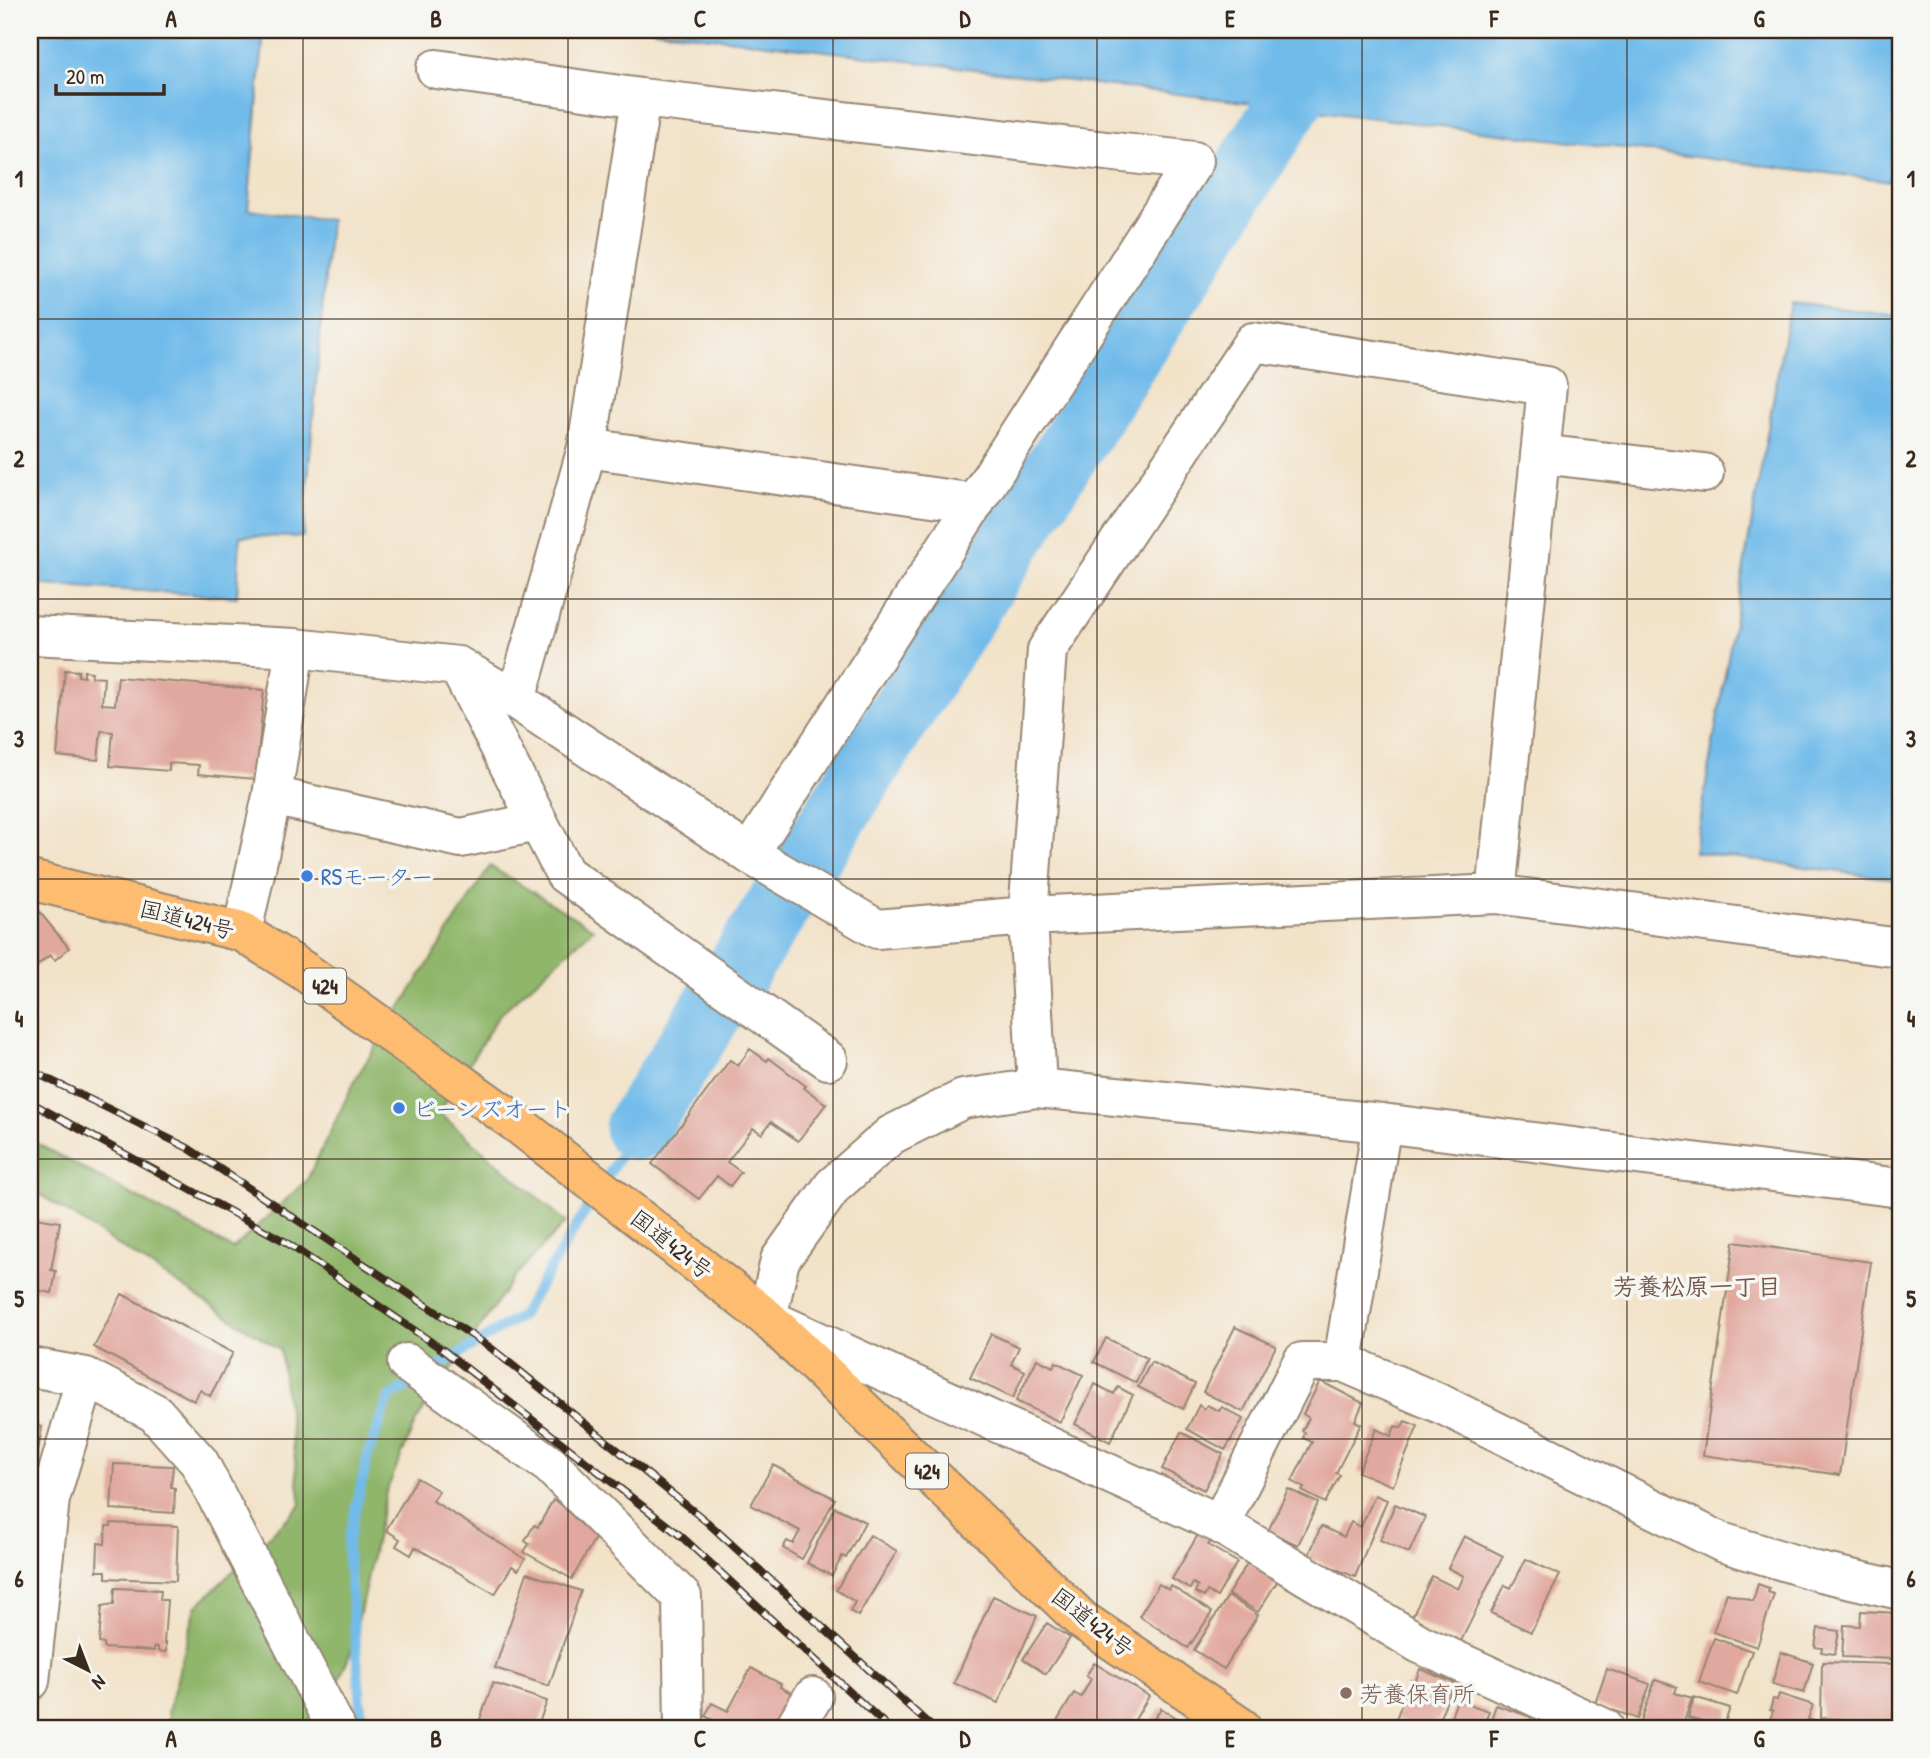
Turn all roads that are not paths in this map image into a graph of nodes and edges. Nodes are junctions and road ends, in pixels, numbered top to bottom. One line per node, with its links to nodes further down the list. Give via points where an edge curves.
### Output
1 (436, 69): 2 (street)
2 (641, 98): 3 (street); 6 (street, via 1194,161)
3 (587, 448): 6 (street); 10 (street)
4 (1540, 454): 5 (street); 15 (street); 16 (street, via 1547,386 1253,342 1046,650)
5 (1704, 472)
6 (975, 503): 13 (street)
7 (30, 635): 8 (street)
8 (295, 648): 9 (street); 11 (street)
9 (458, 666): 10 (street); 12 (street)
10 (516, 700): 13 (street)
11 (272, 796): 12 (street, via 461,838); 17 (street)
12 (537, 822): 19 (street, via 565,874)
13 (750, 854): 16 (street, via 877,929)
14 (30, 880): 17 (highway, 国道424号 / 424)
15 (1496, 894): 16 (street); 18 (street)
16 (1028, 916): 20 (street)
17 (243, 932): 23 (highway, 国道424号 / 424, via 519,1125)
18 (1900, 948)
19 (828, 1060)
20 (1037, 1088): 21 (street); 23 (street, via 963,1100 891,1135 833,1186 780,1260)
21 (1382, 1123): 22 (street); 24 (street)
22 (1900, 1188)
23 (767, 1318): 28 (street); 33 (highway, 国道424号 / 424, via 1082,1620)
24 (1343, 1362): 28 (street, via 1302,1362); 29 (street, via 1443,1405 1721,1542)
25 (407, 1363): 32 (street, via 550,1465 682,1597)
26 (30, 1367): 27 (street)
27 (86, 1377): 30 (street, via 50,1499); 31 (street, via 155,1413 199,1462)
28 (1220, 1524): 34 (street, via 1420,1644)
29 (1900, 1590)
30 (30, 1681)
31 (336, 1728)
32 (684, 1728)
33 (1242, 1728)
34 (1604, 1728)

